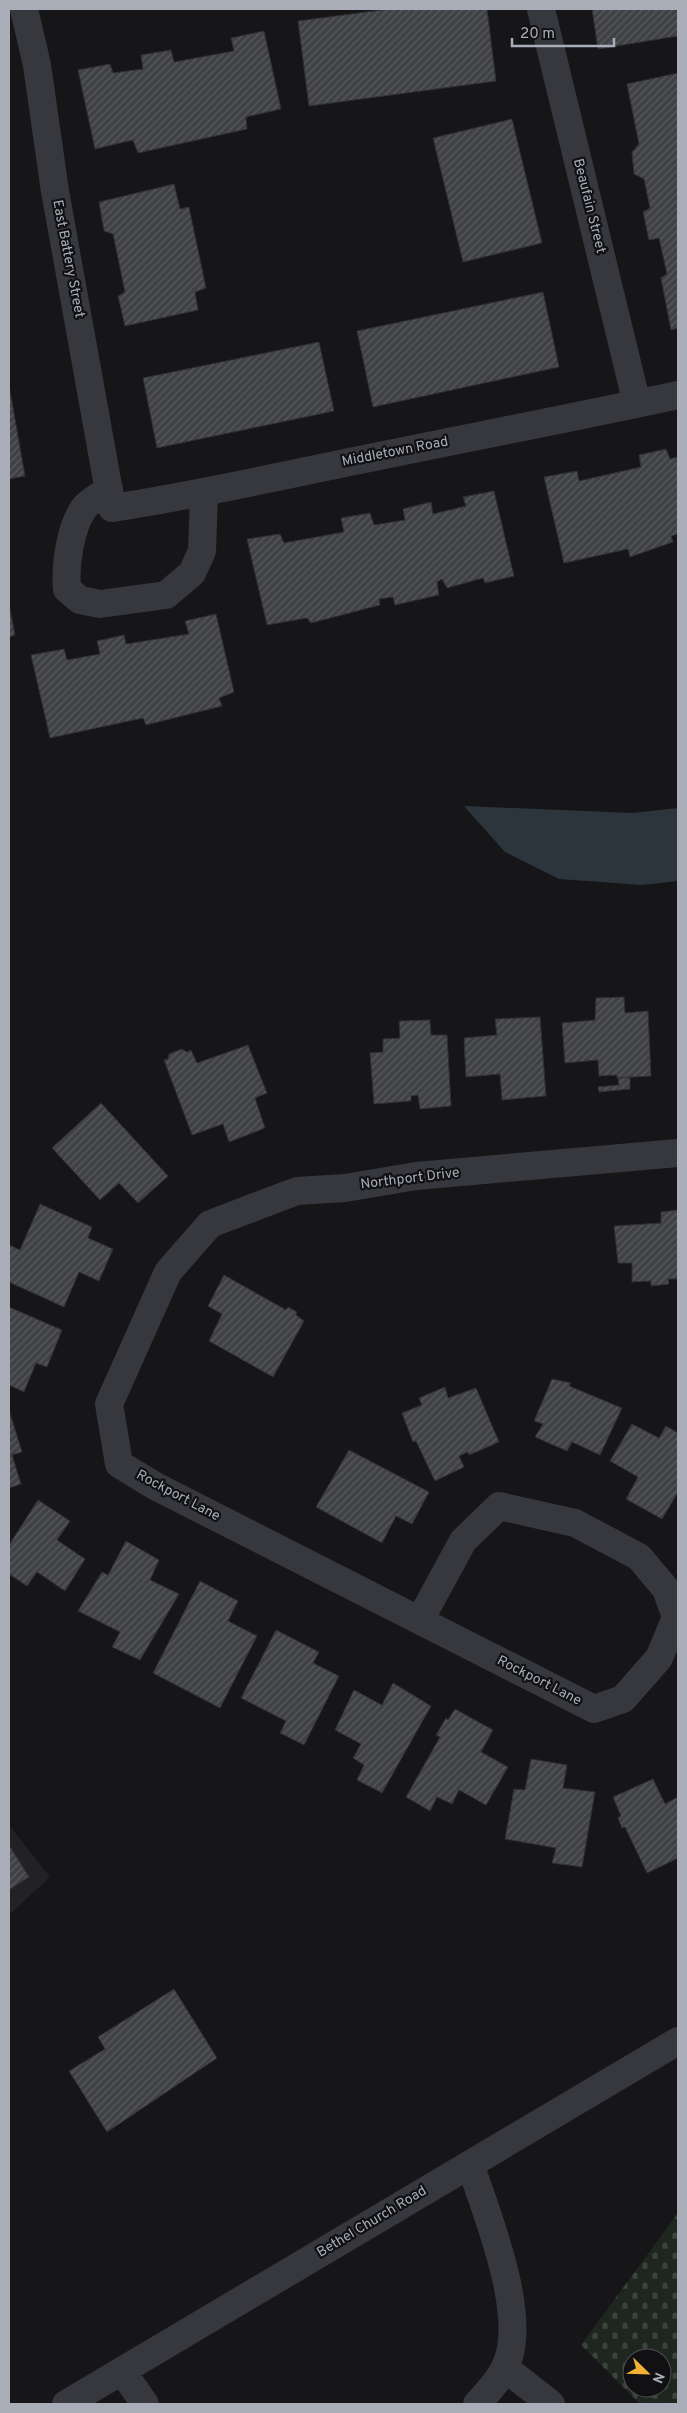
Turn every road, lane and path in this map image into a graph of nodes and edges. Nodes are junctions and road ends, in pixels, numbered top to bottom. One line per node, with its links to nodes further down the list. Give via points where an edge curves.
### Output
1 (24, 9): 6 (street, East Battery Street, via 37,65 55,191)
2 (541, 9): 4 (street, Beaufain Street)
3 (678, 395): 4 (street, Middletown Road)
4 (637, 404): 5 (street, Middletown Road, via 297,472)
5 (204, 494): 6 (street, Middletown Road); 6 (street, via 202,551 192,574 166,595 100,604 80,600 67,589 66,568 70,548 84,507)
6 (111, 499)
7 (678, 1153): 8 (street, Northport Drive, via 426,1176 297,1192 210,1224)
8 (168, 1272): 9 (street, Rockport Lane, via 109,1404 120,1464 155,1486)
9 (420, 1620): 9 (street, Rockport Lane, via 594,1709 624,1699 659,1658 676,1617 666,1589 639,1557 575,1523 499,1506 463,1541)
10 (678, 2041): 11 (street, Bethel Church Road)
11 (470, 2164): 12 (street, via 506,2277 513,2327); 13 (street, Bethel Church Road)
12 (505, 2368): 16 (street); 17 (street)
13 (122, 2371): 14 (street, Bethel Church Road); 15 (street)
14 (66, 2404)
15 (145, 2404)
16 (477, 2404)
17 (551, 2404)

